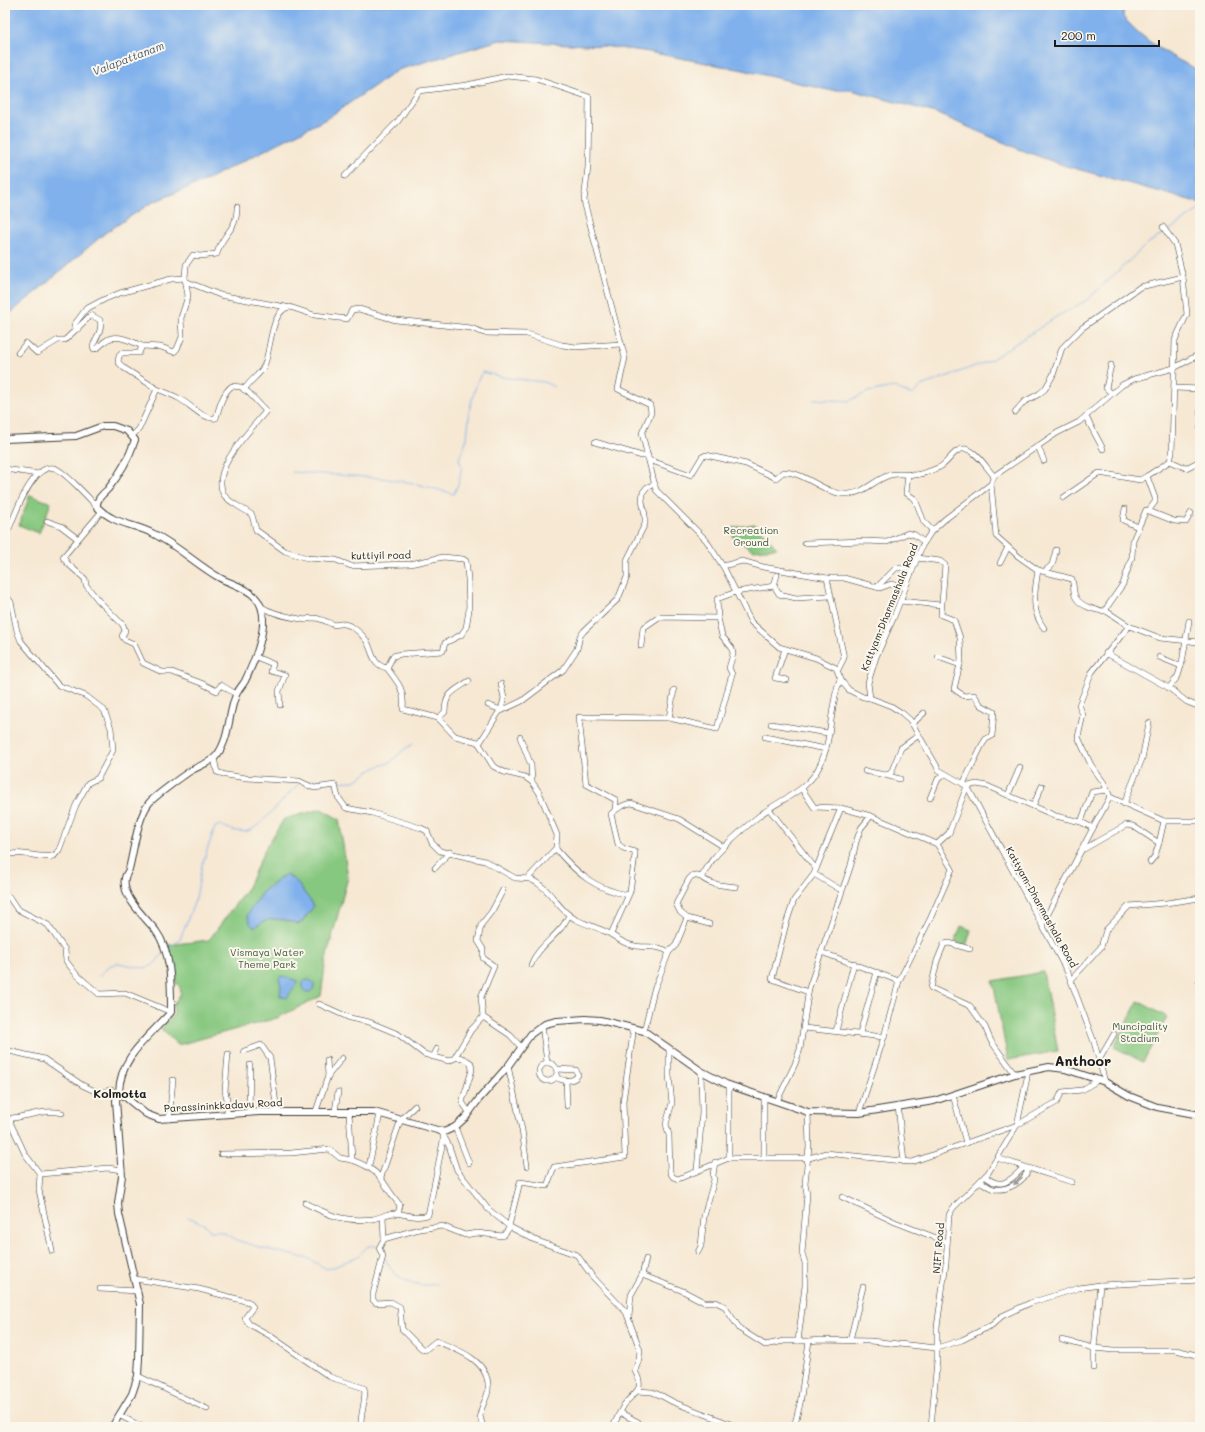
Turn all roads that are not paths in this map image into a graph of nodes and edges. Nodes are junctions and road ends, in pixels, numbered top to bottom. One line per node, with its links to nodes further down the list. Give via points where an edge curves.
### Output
1 (345, 176): 8 (street, via 398,121 419,91 467,85 507,76 536,79 589,97 588,167 584,201)
2 (237, 207): 5 (street, via 236,222 221,240 217,254 193,255 186,265)
3 (1165, 230): 4 (street, via 1175,244)
4 (1183, 277): 13 (street, via 1186,314 1175,340); 19 (street, via 1140,287 1082,328 1062,348 1053,375 1045,389 1024,402)
5 (185, 280): 6 (street, via 220,295); 7 (street, via 171,279 120,293 97,303 86,309 74,325); 9 (street, via 188,296 181,318 182,337 177,349 174,352 161,347)
6 (286, 307): 8 (street, via 328,318 348,319 352,310 359,309 396,320 471,328 495,334 526,334 576,347); 17 (street, via 281,311 270,336 263,368)
7 (78, 328): 9 (street, via 91,315 101,323 94,349 105,340 113,338); 10 (street, via 65,340 58,340 37,353 26,343)
8 (621, 344): 28 (street, via 625,358 618,389 647,403 651,409 642,433)
9 (142, 346): 15 (street, via 139,353 122,353 118,362)
10 (18, 353)
11 (1200, 354): 13 (street)
12 (1111, 365): 18 (street, via 1106,388)
13 (1174, 368): 14 (street); 18 (street, via 1134,379)
14 (1174, 388): 16 (street); 30 (street)
15 (157, 389): 17 (street, via 213,419 216,418 230,387); 22 (street, via 139,429)
16 (1200, 389)
17 (244, 390): 85 (street, kuttiyil road, via 266,411 233,450 222,478 225,496 252,515 256,530 284,551 316,560 336,560 351,566 410,564 443,557 463,558 466,561 469,610 466,628 461,635 445,643 443,651 393,656)
18 (1111, 393): 20 (street)
19 (1014, 412)
20 (1086, 417): 26 (street); 27 (street)
21 (1200, 428): 25 (street)
22 (132, 435): 23 (main road, via 119,428 103,426 76,436); 40 (main road, via 135,440 126,463 98,500)
23 (5, 439)
24 (595, 442): 28 (street)
25 (1200, 442)
26 (1038, 446): 29 (street); 35 (street)
27 (1103, 449)
28 (648, 458): 34 (street, via 691,475 702,457 711,456 746,464 774,478 783,472 793,473 842,494 855,493 870,487 888,475); 37 (street)
29 (1044, 461)
30 (1170, 461): 31 (street, via 1186,468); 36 (street)
31 (1200, 461)
32 (5, 469): 33 (street)
33 (38, 474): 40 (street, via 46,468 54,468); 46 (street, via 22,496)
34 (908, 474): 35 (street, via 916,475 938,468 959,450 964,449 972,452); 47 (street, via 906,493 915,499 924,522)
35 (994, 476): 38 (street)
36 (1147, 476): 39 (street, via 1140,480 1100,473); 42 (street, via 1155,498 1155,502)
37 (654, 484): 55 (street, via 659,495 706,540); 98 (street, via 643,492 646,524 627,560 627,577 618,599 580,636 577,650 558,675 522,701)
38 (991, 484): 47 (street, Kattyam-Dharmashala Road); 51 (street, via 996,536)
39 (1063, 498)
40 (100, 509): 48 (street); 69 (main road, via 119,522 159,537 212,574 252,593)
41 (1125, 509): 45 (street, via 1123,520)
42 (1148, 510): 43 (street, via 1174,521 1186,522); 45 (street)
43 (1191, 513)
44 (47, 521): 48 (street, via 61,526)
45 (1138, 527): 70 (street, via 1132,540 1132,557 1128,571)
46 (9, 529)
47 (932, 530): 49 (street, Kattyam-Dharmashala Road)
48 (78, 539): 93 (street, via 63,557 85,579 86,585 98,600 123,625 125,631 122,636 134,644 143,663 162,672 172,672 201,682 212,690 217,691 221,685)
49 (924, 542): 50 (street, via 908,533 887,542); 53 (street, Kattyam-Dharmashala Road)
50 (805, 543)
51 (1008, 547): 54 (street); 56 (street)
52 (1056, 550): 58 (street, via 1052,565)
53 (917, 558): 57 (street, Kattyam-Dharmashala Road); 68 (street, via 940,561 945,565)
54 (1000, 563)
55 (723, 566): 60 (street, via 742,561); 64 (street)
56 (1038, 570): 58 (street); 74 (street, via 1035,613)
57 (912, 571): 62 (street, via 908,568 896,568); 63 (street, Kattyam-Dharmashala Road)
58 (1045, 571): 70 (street, via 1072,580 1078,601)
59 (777, 575): 61 (street)
60 (827, 578): 62 (street, via 844,578); 66 (street)
61 (774, 586): 64 (street); 66 (street, via 779,594 796,598)
62 (877, 587): 63 (street, via 894,584)
63 (905, 588): 67 (street, Kattyam-Dharmashala Road)
64 (736, 592): 71 (street, via 717,599); 78 (street, via 751,622)
65 (5, 595): 141 (street, via 11,602 21,642 58,685 86,696 104,710 111,728 113,750 98,778 88,783 54,856 14,852)
66 (830, 596): 86 (street, via 844,658)
67 (900, 601): 68 (street); 94 (street, Kattyam-Dharmashala Road, via 876,657 868,683)
68 (941, 605): 83 (street, via 941,615 952,618 956,624 960,638)
69 (262, 607): 79 (main road, via 263,623); 85 (street, via 291,617 318,619 334,625 352,627 367,641 374,660)
70 (1106, 611): 73 (street)
71 (718, 618): 77 (street, via 660,617 643,628); 101 (street, via 722,636 732,648 729,668 732,674 717,729)
72 (1189, 621): 75 (street)
73 (1129, 626): 75 (street, via 1148,635); 80 (street)
74 (1044, 628)
75 (1184, 642): 76 (street); 84 (street)
76 (1199, 642)
77 (642, 646)
78 (785, 649): 86 (street, via 816,658); 88 (street, via 775,678)
79 (256, 653): 93 (main road, via 244,683); 96 (street, via 256,658 273,664 271,671 285,675 279,691)
80 (1106, 653): 91 (street); 121 (street, via 1092,672 1079,705 1083,715 1078,737)
81 (938, 657): 83 (street)
82 (1159, 657): 84 (street)
83 (960, 665): 118 (street, via 954,689 964,696 974,695 981,705 994,712 992,736 982,745)
84 (1181, 666): 91 (street, via 1178,676)
85 (387, 668): 100 (street, via 404,694 403,709)
86 (838, 670): 87 (street)
87 (840, 679): 94 (street, via 849,690); 105 (street)
88 (786, 680)
89 (468, 681): 100 (street, via 447,696 445,712)
90 (501, 684): 98 (street, via 504,698)
91 (1169, 688): 97 (street, via 1187,702)
92 (674, 690): 101 (street)
93 (236, 694): 111 (main road, via 228,728)
94 (870, 698): 104 (street, via 891,706)
95 (488, 704): 98 (street)
96 (280, 705)
97 (1200, 707)
98 (502, 710): 109 (street, via 494,718)
99 (924, 713): 104 (street)
100 (438, 718): 109 (street, via 456,736)
101 (669, 718): 128 (street, via 579,718 586,784 616,800)
102 (1149, 723): 125 (street, via 1142,759)
103 (771, 724): 105 (street)
104 (912, 724): 106 (street)
105 (828, 733): 110 (street)
106 (919, 735): 114 (street, via 939,770); 115 (street, via 901,748 891,773)
107 (520, 737): 117 (street, via 531,765)
108 (765, 737): 110 (street)
109 (479, 744): 117 (street, via 493,766)
110 (826, 749): 120 (street, via 819,768)
111 (214, 758): 140 (street, via 217,772 226,775 292,780 314,788 335,785 338,797 346,808 421,828 427,831 436,848); 168 (main road, via 195,768 150,802 138,830 125,879 127,894 138,912 162,940 167,954)
112 (1020, 767): 122 (street)
113 (865, 771): 115 (street)
114 (945, 774): 118 (street); 123 (street, via 938,780)
115 (885, 775): 116 (street)
116 (900, 779)
117 (532, 782): 138 (street, via 540,792 557,835)
118 (965, 785): 122 (street, via 987,786); 136 (street, via 948,833); 156 (street, Kattyam-Dharmashala Road)
119 (1042, 786): 126 (street)
120 (802, 789): 127 (street, via 814,807); 129 (street)
121 (1107, 790): 124 (street); 133 (street, via 1092,792)
122 (1008, 795): 126 (street)
123 (930, 798)
124 (1110, 798): 125 (street); 134 (street)
125 (1124, 804): 131 (street)
126 (1033, 806): 133 (street, via 1056,816)
127 (841, 808): 130 (street); 144 (street)
128 (615, 810): 137 (street, via 625,804 631,804 679,818); 150 (street, via 611,814 618,844 635,852 632,883)
129 (768, 810): 137 (street); 144 (street)
130 (871, 816): 136 (street); 149 (street, via 861,828)
131 (1164, 821): 132 (street); 135 (street)
132 (1200, 821)
133 (1081, 822): 134 (street)
134 (1094, 828): 139 (street)
135 (1159, 843): 139 (street, via 1133,826 1126,825); 142 (street)
136 (937, 844): 165 (street, via 952,870)
137 (724, 847): 145 (street)
138 (556, 849): 146 (street, via 529,877); 150 (street, via 585,879 608,891)
139 (1083, 850): 156 (street)
140 (450, 852): 143 (street); 146 (street, via 484,861 515,878)
141 (5, 856)
142 (1150, 862)
143 (435, 868)
144 (815, 871): 149 (street); 166 (street, via 794,900 772,979)
145 (701, 877): 147 (street, via 706,882); 154 (street, via 693,875 689,879 676,904)
146 (530, 880): 153 (street, via 539,883 550,892)
147 (736, 887)
148 (504, 890): 169 (street, via 481,925 478,941 483,958 494,966 481,997)
149 (841, 890): 160 (street)
150 (628, 895): 157 (street)
151 (5, 896): 168 (street, via 9,897 17,909 48,925 65,950 66,961 76,974 99,994 125,992)
152 (1200, 898): 164 (street, via 1129,906 1106,930 1101,947)
153 (569, 915): 157 (street); 162 (street, via 562,928 550,938)
154 (687, 918): 155 (street); 159 (street, via 676,945)
155 (709, 924)
156 (1042, 925): 164 (street, Kattyam-Dharmashala Road)
157 (611, 934): 159 (street, via 626,944 641,948 661,947)
158 (970, 949): 195 (street, via 944,944 931,988 970,1006)
159 (668, 952): 173 (street, via 654,990)
160 (821, 952): 161 (street); 166 (street)
161 (854, 963): 163 (street); 174 (street)
162 (531, 965)
163 (877, 972): 165 (street); 175 (street)
164 (1071, 980): 188 (street, Kattyam-Dharmashala Road)
165 (899, 981): 177 (street)
166 (808, 992): 172 (street)
167 (319, 1004): 184 (street, via 350,1018 369,1022 398,1034 424,1054)
168 (171, 1012): 203 (main road, via 136,1048 122,1074)
169 (483, 1017): 178 (street, via 510,1035); 185 (street, via 471,1030)
170 (542, 1026): 171 (main road, via 557,1021 586,1019); 178 (main road); 189 (street)
171 (631, 1028): 173 (main road); 253 (street, via 633,1034 623,1101 625,1157 554,1167 547,1186 520,1182)
172 (804, 1028): 174 (street); 207 (street, via 796,1064)
173 (644, 1031): 180 (main road)
174 (836, 1031): 175 (street)
175 (860, 1033): 177 (street)
176 (1114, 1034): 188 (street)
177 (884, 1037): 219 (street)
178 (521, 1047): 191 (main road)
179 (436, 1049): 184 (street)
180 (669, 1049): 193 (main road); 241 (street, via 668,1075 672,1102 666,1124 669,1135 670,1172 673,1177 678,1178)
181 (5, 1050): 203 (street, via 44,1059 99,1093 109,1090)
182 (244, 1051): 214 (street, via 261,1045 270,1058)
183 (228, 1054): 220 (street, via 225,1091 228,1099)
184 (433, 1057): 185 (street, via 449,1061)
185 (456, 1057): 216 (street, via 471,1063 472,1070 462,1102)
186 (342, 1058): 196 (street)
187 (327, 1060): 196 (street)
188 (1099, 1060): 201 (street, Kattyam-Dharmashala Road)
189 (547, 1062): 192 (street); 197 (street, via 541,1066 539,1074 546,1080)
190 (250, 1065): 213 (street)
191 (508, 1066): 216 (main road); 239 (street)
192 (556, 1069): 197 (street); 200 (street, via 573,1069 578,1073 577,1078)
193 (701, 1071): 202 (main road); 241 (street, via 702,1112)
194 (1027, 1071): 195 (main road); 198 (main road, via 1049,1067); 225 (street, NIFT Road, via 1028,1078)
195 (1015, 1074): 205 (main road)
196 (328, 1076): 211 (street)
197 (555, 1077): 200 (street)
198 (1094, 1078): 201 (main road); 225 (street, via 1095,1082 1082,1090 1062,1092 1057,1102)
199 (173, 1080): 223 (street)
200 (566, 1080): 209 (street)
201 (1105, 1082): 222 (main road, via 1141,1102)
202 (729, 1085): 206 (main road); 230 (street)
203 (120, 1092): 223 (main road, Parassininkkadavu Road, via 146,1114); 240 (main road, via 117,1095 116,1110)
204 (338, 1092): 212 (street)
205 (953, 1095): 210 (main road, via 934,1101); 228 (street)
206 (764, 1098): 207 (main road); 231 (street)
207 (777, 1101): 217 (main road)
208 (415, 1106): 224 (street)
209 (567, 1106)
210 (898, 1106): 219 (main road); 236 (street)
211 (316, 1111): 212 (main road, Parassininkkadavu Road); 214 (main road, Parassininkkadavu Road)
212 (335, 1111): 215 (main road, Parassininkkadavu Road)
213 (249, 1112): 214 (main road, Parassininkkadavu Road); 220 (main road, Parassininkkadavu Road)
214 (277, 1112)
215 (349, 1112): 221 (main road, Parassininkkadavu Road); 234 (street)
216 (469, 1112): 226 (main road)
217 (808, 1112): 219 (main road); 232 (street)
218 (62, 1113): 242 (street, via 42,1111 30,1116 12,1118 10,1122 25,1154)
219 (859, 1113)
220 (227, 1114): 223 (main road, Parassininkkadavu Road)
221 (380, 1114): 224 (main road, Parassininkkadavu Road); 238 (street)
222 (1200, 1115)
223 (168, 1119)
224 (401, 1119): 227 (main road, Parassininkkadavu Road); 244 (street)
225 (1018, 1125): 228 (street); 233 (street, NIFT Road)
226 (455, 1127): 227 (main road); 237 (street)
227 (442, 1133): 250 (street); 253 (street, via 464,1182 488,1209)
228 (966, 1143): 236 (street, via 912,1162)
229 (221, 1154): 234 (street, via 291,1153 329,1149 340,1158)
230 (729, 1158): 231 (street); 235 (street)
231 (764, 1158): 232 (street)
232 (808, 1158): 236 (street, via 826,1153); 269 (street, via 802,1240 806,1286)
233 (997, 1158): 243 (street, NIFT Road); 246 (street)
234 (352, 1160): 238 (street)
235 (715, 1162): 241 (street); 257 (street, via 712,1175 714,1180)
236 (904, 1162)
237 (469, 1163)
238 (369, 1166): 244 (street)
239 (527, 1166)
240 (122, 1170): 242 (street, via 108,1168); 260 (main road, via 119,1214)
241 (698, 1170)
242 (40, 1174): 256 (street, via 39,1190)
243 (985, 1176): 245 (street, NIFT Road); 245 (street, one-way to 245, via 994,1183 1003,1183 1015,1178 1023,1168 1028,1170 1013,1186 996,1189)
244 (381, 1177): 249 (street, via 400,1206)
245 (980, 1181): 255 (street, NIFT Road, via 949,1215)
246 (1072, 1182)
247 (842, 1197): 255 (street, via 895,1222)
248 (305, 1203): 251 (street, via 343,1219)
249 (398, 1214): 250 (street, via 420,1218); 251 (street)
250 (428, 1216): 252 (street)
251 (383, 1217): 254 (street)
252 (425, 1227): 253 (street, via 442,1226 465,1235 477,1233 503,1236); 254 (street)
253 (510, 1227): 266 (street, via 547,1246 577,1255 592,1276 616,1299)
254 (384, 1239): 284 (street, via 380,1246 383,1256 372,1294 373,1300 376,1303 391,1302 400,1307 402,1329 421,1348 425,1350 436,1341 469,1356 485,1369 488,1391 480,1416)
255 (947, 1242): 271 (street, NIFT Road)
256 (52, 1251)
257 (698, 1252)
258 (646, 1259): 259 (street)
259 (642, 1275): 266 (street, via 631,1296); 269 (street, via 704,1302 716,1302 724,1306 740,1328 765,1344)
260 (135, 1279): 265 (main road); 283 (street, via 206,1290 249,1302 253,1306 245,1318 249,1324 330,1377 364,1388 366,1393 361,1422)
261 (1200, 1280): 262 (street)
262 (1100, 1285): 271 (street, via 1079,1288 1030,1304 1002,1316 992,1325 962,1340); 272 (street)
263 (863, 1286): 267 (street)
264 (100, 1289): 265 (street)
265 (138, 1291): 275 (main road)
266 (629, 1319): 276 (street, via 640,1350 640,1359 635,1371 640,1380)
267 (850, 1340): 270 (street); 271 (street)
268 (1062, 1340): 272 (street)
269 (798, 1341): 270 (street)
270 (809, 1341): 287 (street)
271 (937, 1348): 288 (street, NIFT Road)
272 (1094, 1348): 273 (street, via 1176,1350); 274 (street)
273 (1200, 1356)
274 (1094, 1368)
275 (138, 1376): 277 (street); 279 (main road, via 132,1394)
276 (637, 1391): 278 (street); 286 (street, via 652,1392)
277 (207, 1409)
278 (621, 1413): 280 (street); 285 (street)
279 (119, 1415): 281 (main road); 282 (street)
280 (638, 1422)
281 (112, 1427)
282 (142, 1427)
283 (366, 1427)
284 (482, 1427)
285 (613, 1427)
286 (738, 1427)
287 (794, 1427)
288 (931, 1427)

